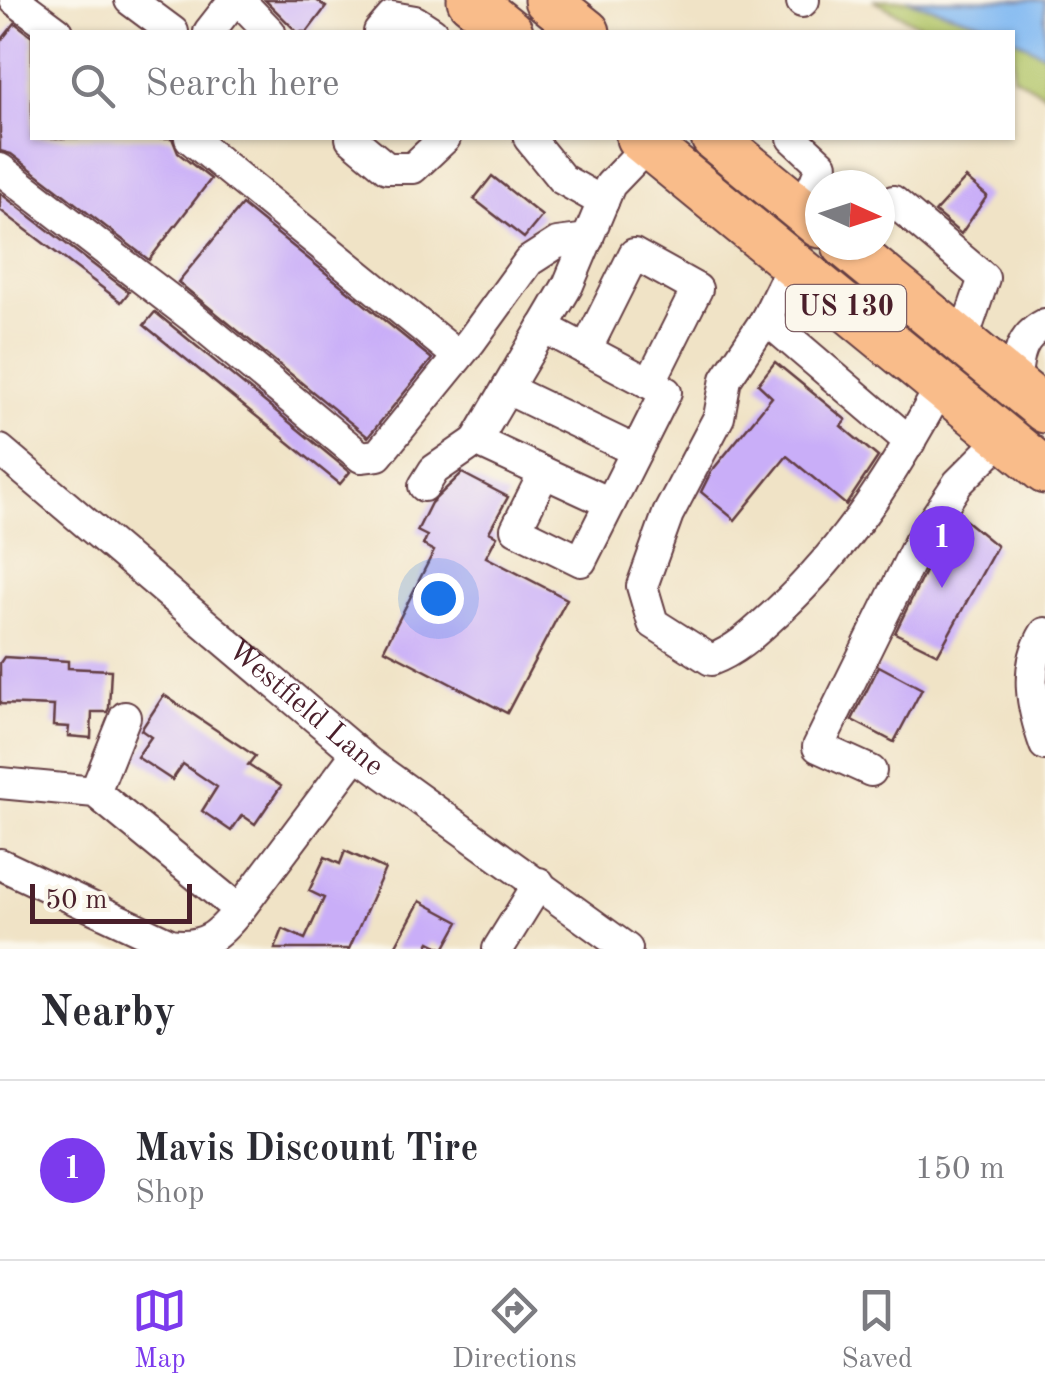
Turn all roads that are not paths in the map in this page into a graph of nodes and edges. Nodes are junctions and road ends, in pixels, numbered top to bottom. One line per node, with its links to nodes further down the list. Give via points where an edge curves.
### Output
1 (130, 0): 7 (street)
2 (237, 0): 8 (street); 9 (street)
3 (548, 0): 11 (highway)
4 (12, 3): 6 (street)
5 (425, 18): 10 (street, via 392,16)
6 (55, 30)
7 (170, 30)
8 (211, 30)
9 (268, 30)
10 (381, 30)
11 (585, 30)
12 (192, 140): 32 (street)
13 (354, 140): 14 (street, via 387,168 413,168)
14 (443, 140)
15 (531, 140): 21 (street, via 562,179)
16 (647, 140): 21 (street); 26 (highway, US 130)
17 (729, 140): 23 (highway)
18 (794, 140): 20 (street)
19 (0, 169): 32 (street, via 361,457 378,455)
20 (821, 170)
21 (604, 202): 24 (street)
22 (895, 202): 30 (street, via 984,278)
23 (805, 211)
24 (588, 239): 29 (street); 32 (street, via 557,243 528,262)
25 (863, 260): 30 (highway, US 130)
26 (792, 264): 27 (street); 34 (highway, US 130)
27 (766, 319): 39 (street); 39 (street, via 726,379 720,417 668,514 642,586 653,623 711,660 736,651 822,570 864,518)
28 (1045, 324): 36 (street, via 1018,351)
29 (543, 327): 31 (street); 35 (street)
30 (962, 342): 36 (highway, US 130)
31 (586, 350): 33 (street); 33 (street, via 634,254 697,289)
32 (458, 356)
33 (650, 383): 41 (street, via 666,392)
34 (942, 386): 37 (highway, US 130); 39 (street)
35 (507, 389): 38 (street); 41 (street)
36 (1030, 398)
37 (1004, 437): 42 (highway, US 130); 50 (street, via 958,483 920,542 818,747)
38 (476, 440): 43 (street); 44 (street, via 434,470)
39 (910, 442)
40 (0, 450): 49 (street, Westfield Lane)
41 (636, 451): 45 (street)
42 (1045, 471)
43 (544, 472): 45 (street); 45 (street, via 516,529 581,561)
44 (424, 486)
45 (610, 503)
46 (1041, 648): 48 (street, via 1032,707)
47 (125, 717): 52 (street)
48 (1045, 745)
49 (357, 753): 54 (street, Westfield Lane); 55 (street)
50 (871, 771)
51 (0, 783): 52 (street)
52 (95, 792): 55 (street)
53 (0, 864): 56 (street)
54 (539, 883): 57 (street); 58 (street, Westfield Lane)
55 (239, 910): 56 (street, via 218,936 187,947)
56 (119, 936)
57 (498, 949)
58 (628, 949)

